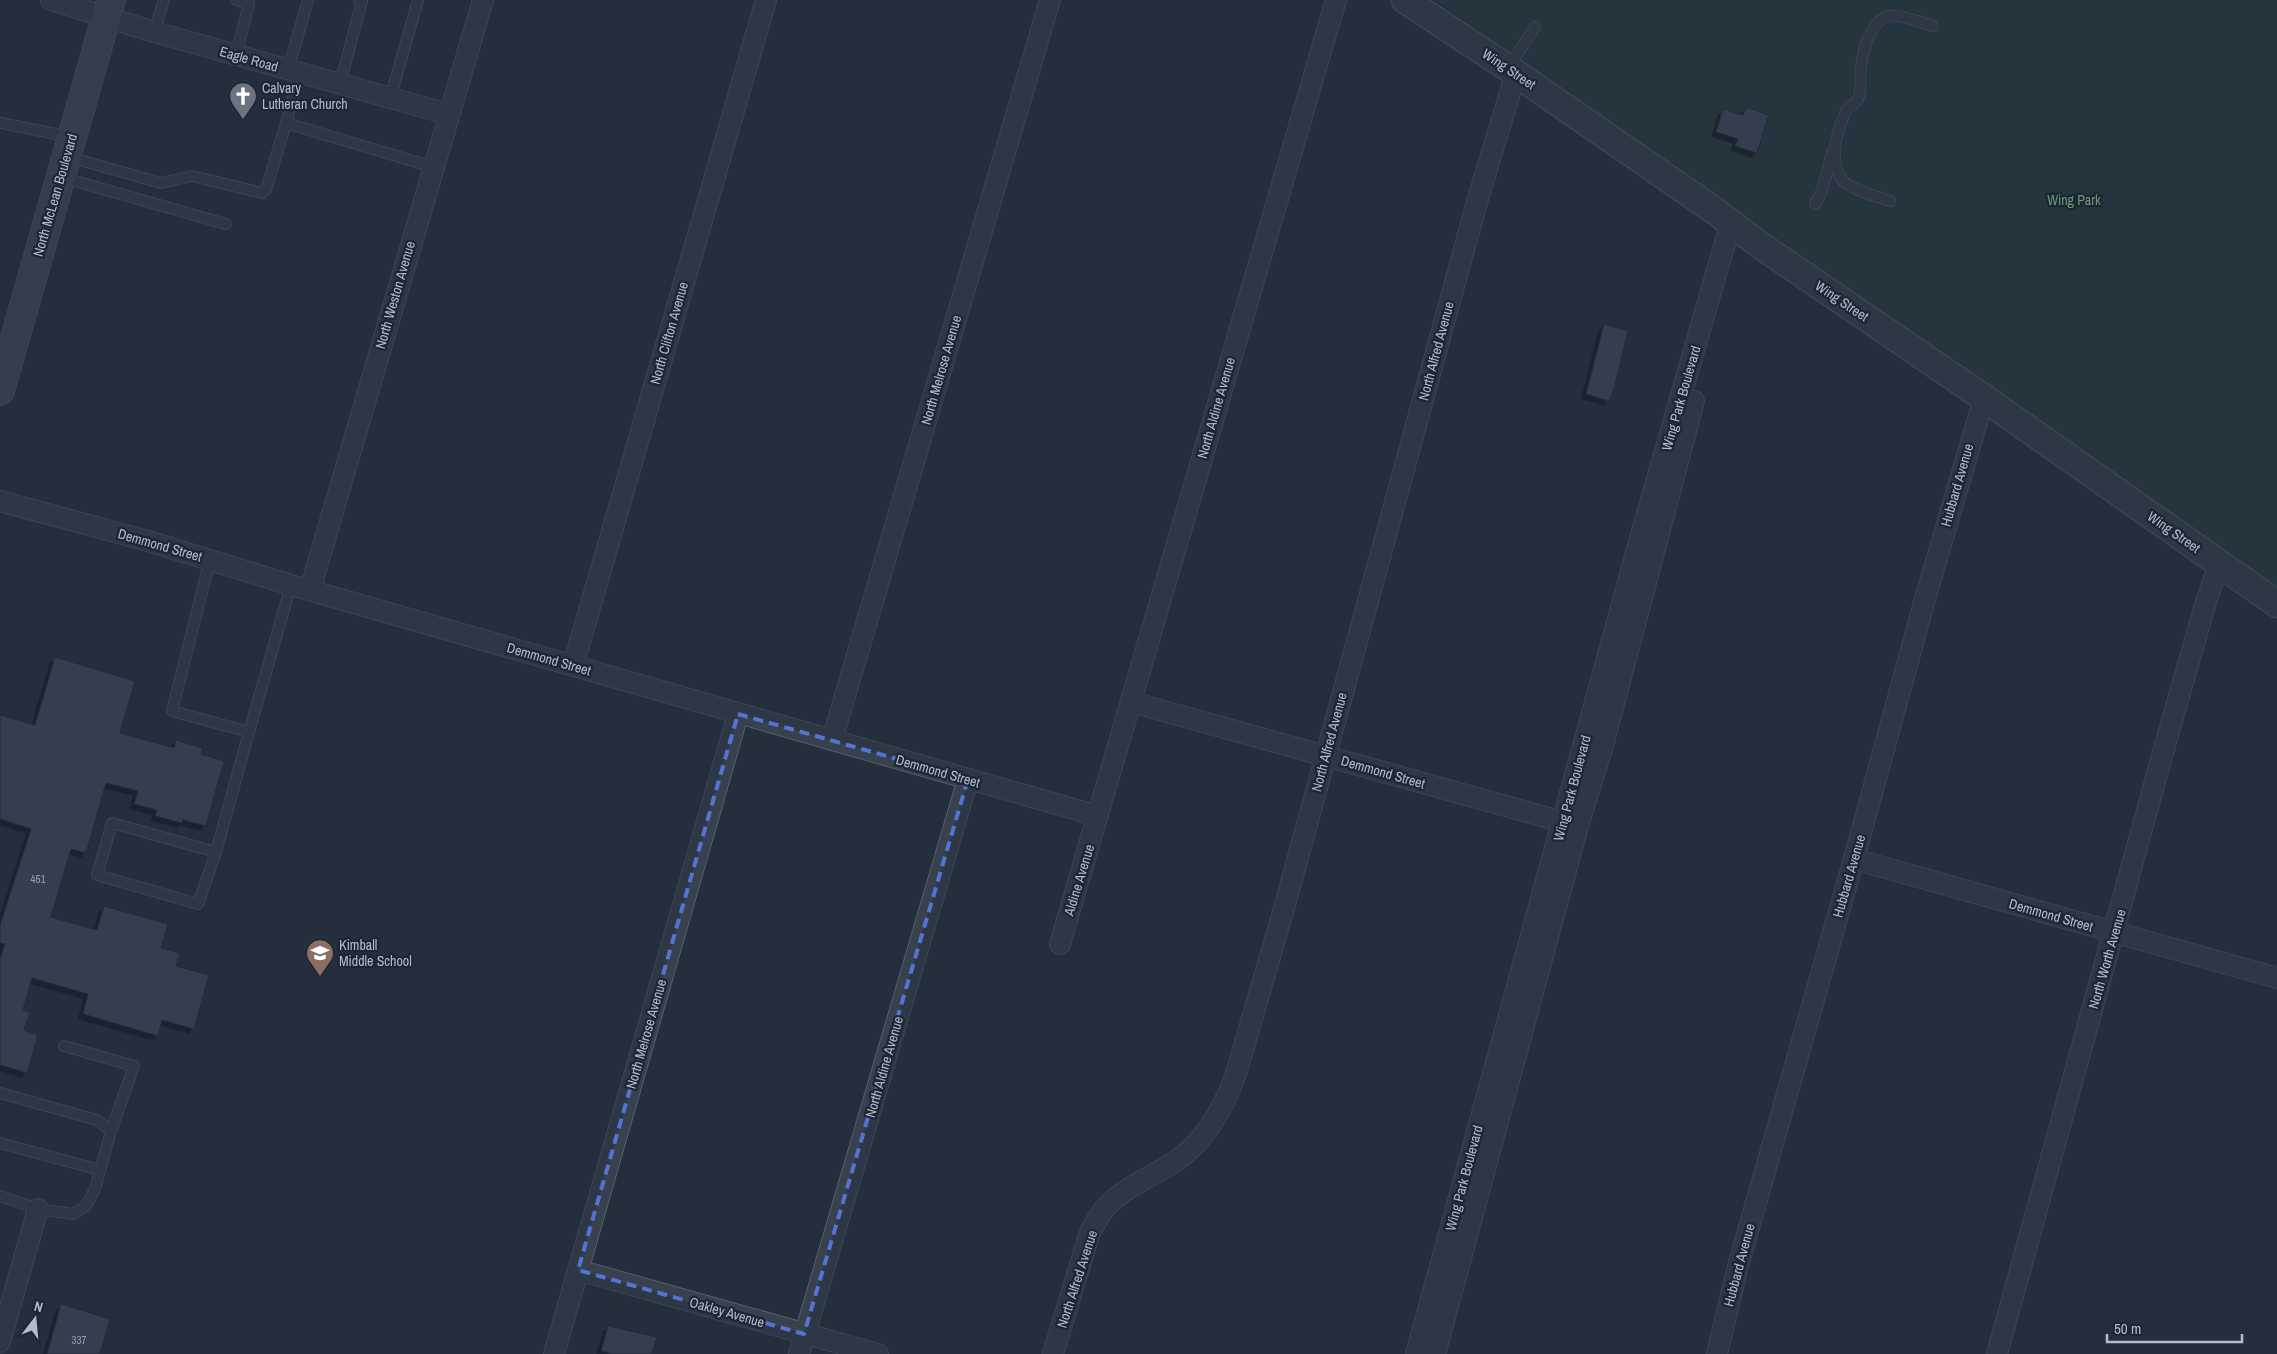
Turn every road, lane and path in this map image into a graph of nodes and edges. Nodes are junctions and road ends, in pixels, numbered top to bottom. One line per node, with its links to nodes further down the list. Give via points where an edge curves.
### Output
1 (51, 0): 13 (street, Eagle Road)
2 (164, 0): 16 (lane)
3 (236, 0): 12 (lane)
4 (308, 0): 19 (lane)
5 (361, 0): 20 (lane)
6 (418, 0): 21 (lane)
7 (483, 0): 22 (street, North Weston Avenue)
8 (766, 0): 41 (street, North Clifton Avenue)
9 (1050, 0): 45 (street, North Melrose Avenue)
10 (1336, 0): 42 (street, North Aldine Avenue)
11 (1405, 0): 18 (street, Wing Street)
12 (249, 2): 17 (lane)
13 (108, 9): 16 (street, Eagle Road); 26 (main road, North McLean Boulevard)
14 (1933, 26): 25 (lane, via 1893,16 1886,16 1877,24 1870,34 1861,67 1857,101 1846,109)
15 (1535, 27): 18 (lane)
16 (154, 32): 17 (street, Eagle Road)
17 (236, 55): 19 (street, Eagle Road)
18 (1512, 70): 33 (street, Wing Street); 46 (street, North Alfred Avenue)
19 (294, 72): 20 (street, Eagle Road); 24 (lane)
20 (340, 84): 21 (street, Eagle Road)
21 (390, 99): 22 (street, Eagle Road)
22 (448, 114): 27 (street, North Weston Avenue)
23 (0, 123): 26 (lane)
24 (286, 123): 26 (lane, via 266,190 262,193 192,176 161,183); 27 (lane)
25 (1834, 141): 28 (lane, via 1836,168); 29 (lane)
26 (65, 156): 32 (lane); 34 (main road, North McLean Boulevard)
27 (433, 167): 39 (street, North Weston Avenue)
28 (1842, 181): 29 (lane); 30 (lane)
29 (1824, 184): 31 (lane)
30 (1890, 201)
31 (1815, 204)
32 (226, 224)
33 (1736, 226): 35 (street, Wing Street); 49 (street, Wing Park Boulevard, via 1602,749)
34 (0, 391)
35 (1984, 398): 38 (street, Wing Street); 51 (street, Hubbard Avenue)
36 (0, 501): 37 (street, Demmond Street)
37 (210, 560): 39 (street, Demmond Street); 44 (lane, via 172,710)
38 (2220, 564): 40 (street, Wing Street); 52 (street, North Worth Avenue, via 2190,657)
39 (300, 587): 41 (street, Demmond Street); 44 (lane)
40 (2277, 604)
41 (573, 666): 43 (street, Demmond Street)
42 (1131, 702): 46 (street, Demmond Street); 48 (street, North Aldine Avenue)
43 (738, 714): 45 (street, Demmond Street); 62 (street, North Melrose Avenue)
44 (249, 732): 50 (lane)
45 (832, 740): 47 (street, Demmond Street)
46 (1325, 756): 49 (street, Demmond Street); 68 (street, North Alfred Avenue, via 1229,1095 1209,1127 1184,1155 1120,1195 1098,1217 1084,1251)
47 (968, 779): 48 (street, Demmond Street); 63 (street, North Aldine Avenue)
48 (1098, 816): 53 (street, Aldine Avenue)
49 (1570, 824): 69 (street, Wing Park Boulevard); 70 (street, Wing Park Boulevard)
50 (216, 852): 50 (lane, via 198,904 97,875 112,823)
51 (1854, 859): 52 (street, Demmond Street); 71 (street, Hubbard Avenue, via 1738,1266)
52 (2114, 933): 54 (street, Demmond Street); 72 (street, North Worth Avenue)
53 (1060, 944)
54 (2277, 978)
55 (64, 1046): 57 (lane, via 134,1066)
56 (0, 1092): 57 (lane, via 98,1120)
57 (111, 1131): 59 (lane)
58 (0, 1143): 59 (lane)
59 (100, 1170): 61 (lane, via 86,1206 73,1214)
60 (0, 1196): 61 (lane)
61 (38, 1209): 64 (street)
62 (578, 1270): 63 (street, Oakley Avenue); 65 (street, North Melrose Avenue)
63 (804, 1334): 66 (street, North Aldine Avenue); 67 (street, Oakley Avenue)
64 (0, 1342)
65 (554, 1354)
66 (799, 1354)
67 (878, 1354)
68 (1053, 1354)
69 (1416, 1354)
70 (1435, 1354)
71 (1718, 1354)
72 (1997, 1354)

